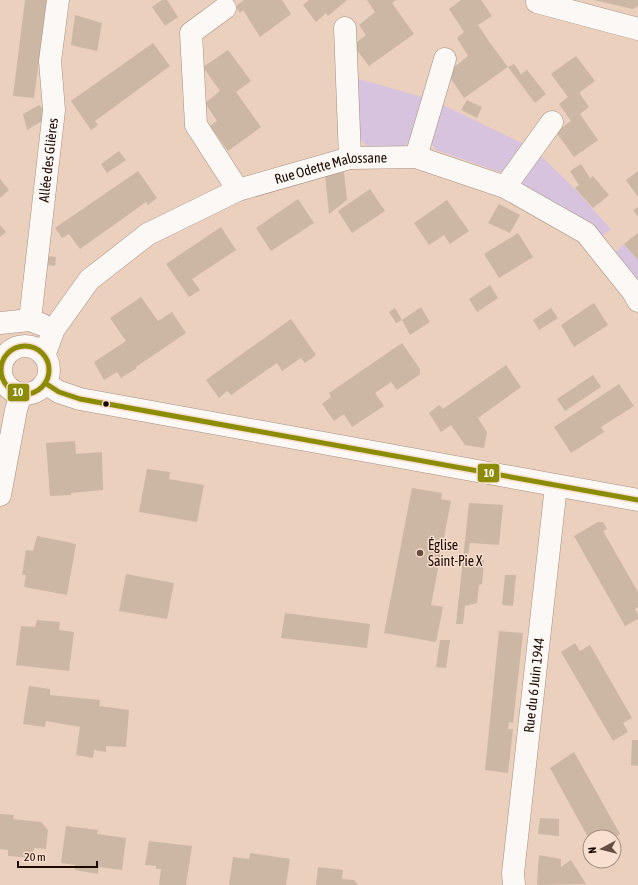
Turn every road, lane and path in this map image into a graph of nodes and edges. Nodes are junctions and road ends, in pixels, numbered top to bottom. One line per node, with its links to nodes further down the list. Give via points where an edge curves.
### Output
1 (58, 0): 13 (street, Allée des Glières, via 50,61 54,110)
2 (538, 0): 5 (street, via 537,2)
3 (225, 8): 11 (street, via 191,33 196,125)
4 (345, 28): 9 (street)
5 (638, 29)
6 (445, 59): 8 (street)
7 (552, 122): 10 (street)
8 (416, 157): 9 (street, Rue Odette Malossane); 10 (street, Rue Odette Malossane)
9 (350, 158): 11 (street, Rue Odette Malossane)
10 (505, 187): 12 (street, Rue Odette Malossane, via 586,233)
11 (238, 190): 15 (street, Rue Odette Malossane, via 148,234 89,280)
12 (638, 301)
13 (30, 320): 14 (street); 15 (street)
14 (0, 323)
15 (54, 329): 16 (street, Rue Odette Malossane)
16 (44, 356): 17 (street, via 27,346 17,348); 18 (street, via 48,365)
17 (1, 357): 19 (street, via 4,382 11,390)
18 (45, 383): 19 (street, via 39,390); 20 (street, via 59,392 80,399)
19 (21, 394): 21 (street)
20 (556, 486): 22 (street); 23 (street, Rue du 6 Juin 1944, via 513,872)
21 (0, 495)
22 (638, 500)
23 (514, 885)

